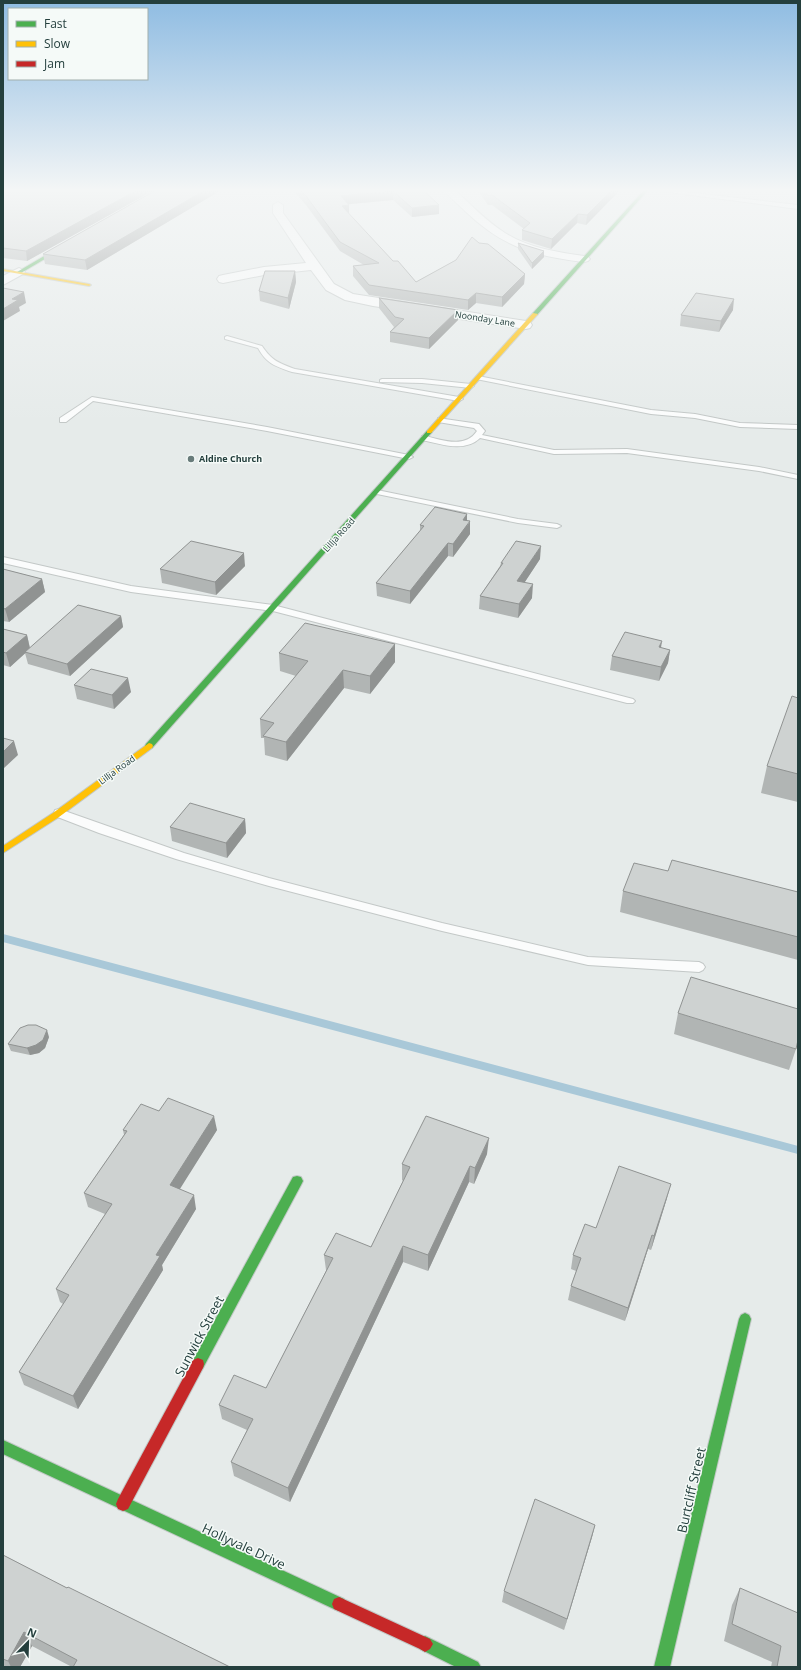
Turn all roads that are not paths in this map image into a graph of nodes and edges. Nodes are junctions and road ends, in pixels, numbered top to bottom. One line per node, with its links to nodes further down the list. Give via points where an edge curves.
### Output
1 (28, 267): 6 (street)
2 (305, 267): 7 (street)
3 (315, 267): 10 (street, Noonday Lane, via 330,287 349,297)
4 (578, 267): 10 (street, Lillja Road)
5 (3, 270): 6 (street)
6 (19, 272): 8 (street); 9 (street)
7 (223, 279)
8 (3, 281)
9 (89, 285)
10 (526, 325): 12 (street, Lillja Road)
11 (227, 338): 13 (lane, via 260,347 267,358 294,371)
12 (478, 378): 14 (street, Lillja Road); 18 (lane, via 651,412 696,416 740,425)
13 (364, 383): 14 (lane, via 422,381); 15 (lane)
14 (471, 386): 15 (street, Lillja Road)
15 (460, 399): 17 (street, Lillja Road)
16 (63, 420): 21 (lane, via 92,399)
17 (441, 420): 19 (lane, via 476,426 481,431); 20 (street, Lillja Road)
18 (798, 427)
19 (479, 436): 20 (lane, via 470,443 459,445); 22 (lane, via 554,452 628,451 759,469)
20 (425, 438): 21 (street, Lillja Road)
21 (409, 457): 23 (street, Lillja Road)
22 (798, 477)
23 (377, 492): 24 (lane, via 518,521); 26 (street, Lillja Road)
24 (557, 526)
25 (3, 560): 26 (lane, via 132,589)
26 (273, 608): 27 (lane); 28 (street, Lillja Road, via 146,749)
27 (630, 701)
28 (59, 813): 29 (street, Lillja Road); 30 (lane, via 180,856 442,927 588,961)
29 (3, 850)
30 (699, 967)
31 (297, 1181): 34 (street, Sunwick Street)
32 (745, 1319): 36 (street, Burtcliff Street)
33 (3, 1448): 34 (street, Hollyvale Drive)
34 (123, 1504): 35 (street, Hollyvale Drive)
35 (474, 1667)
36 (662, 1667)

